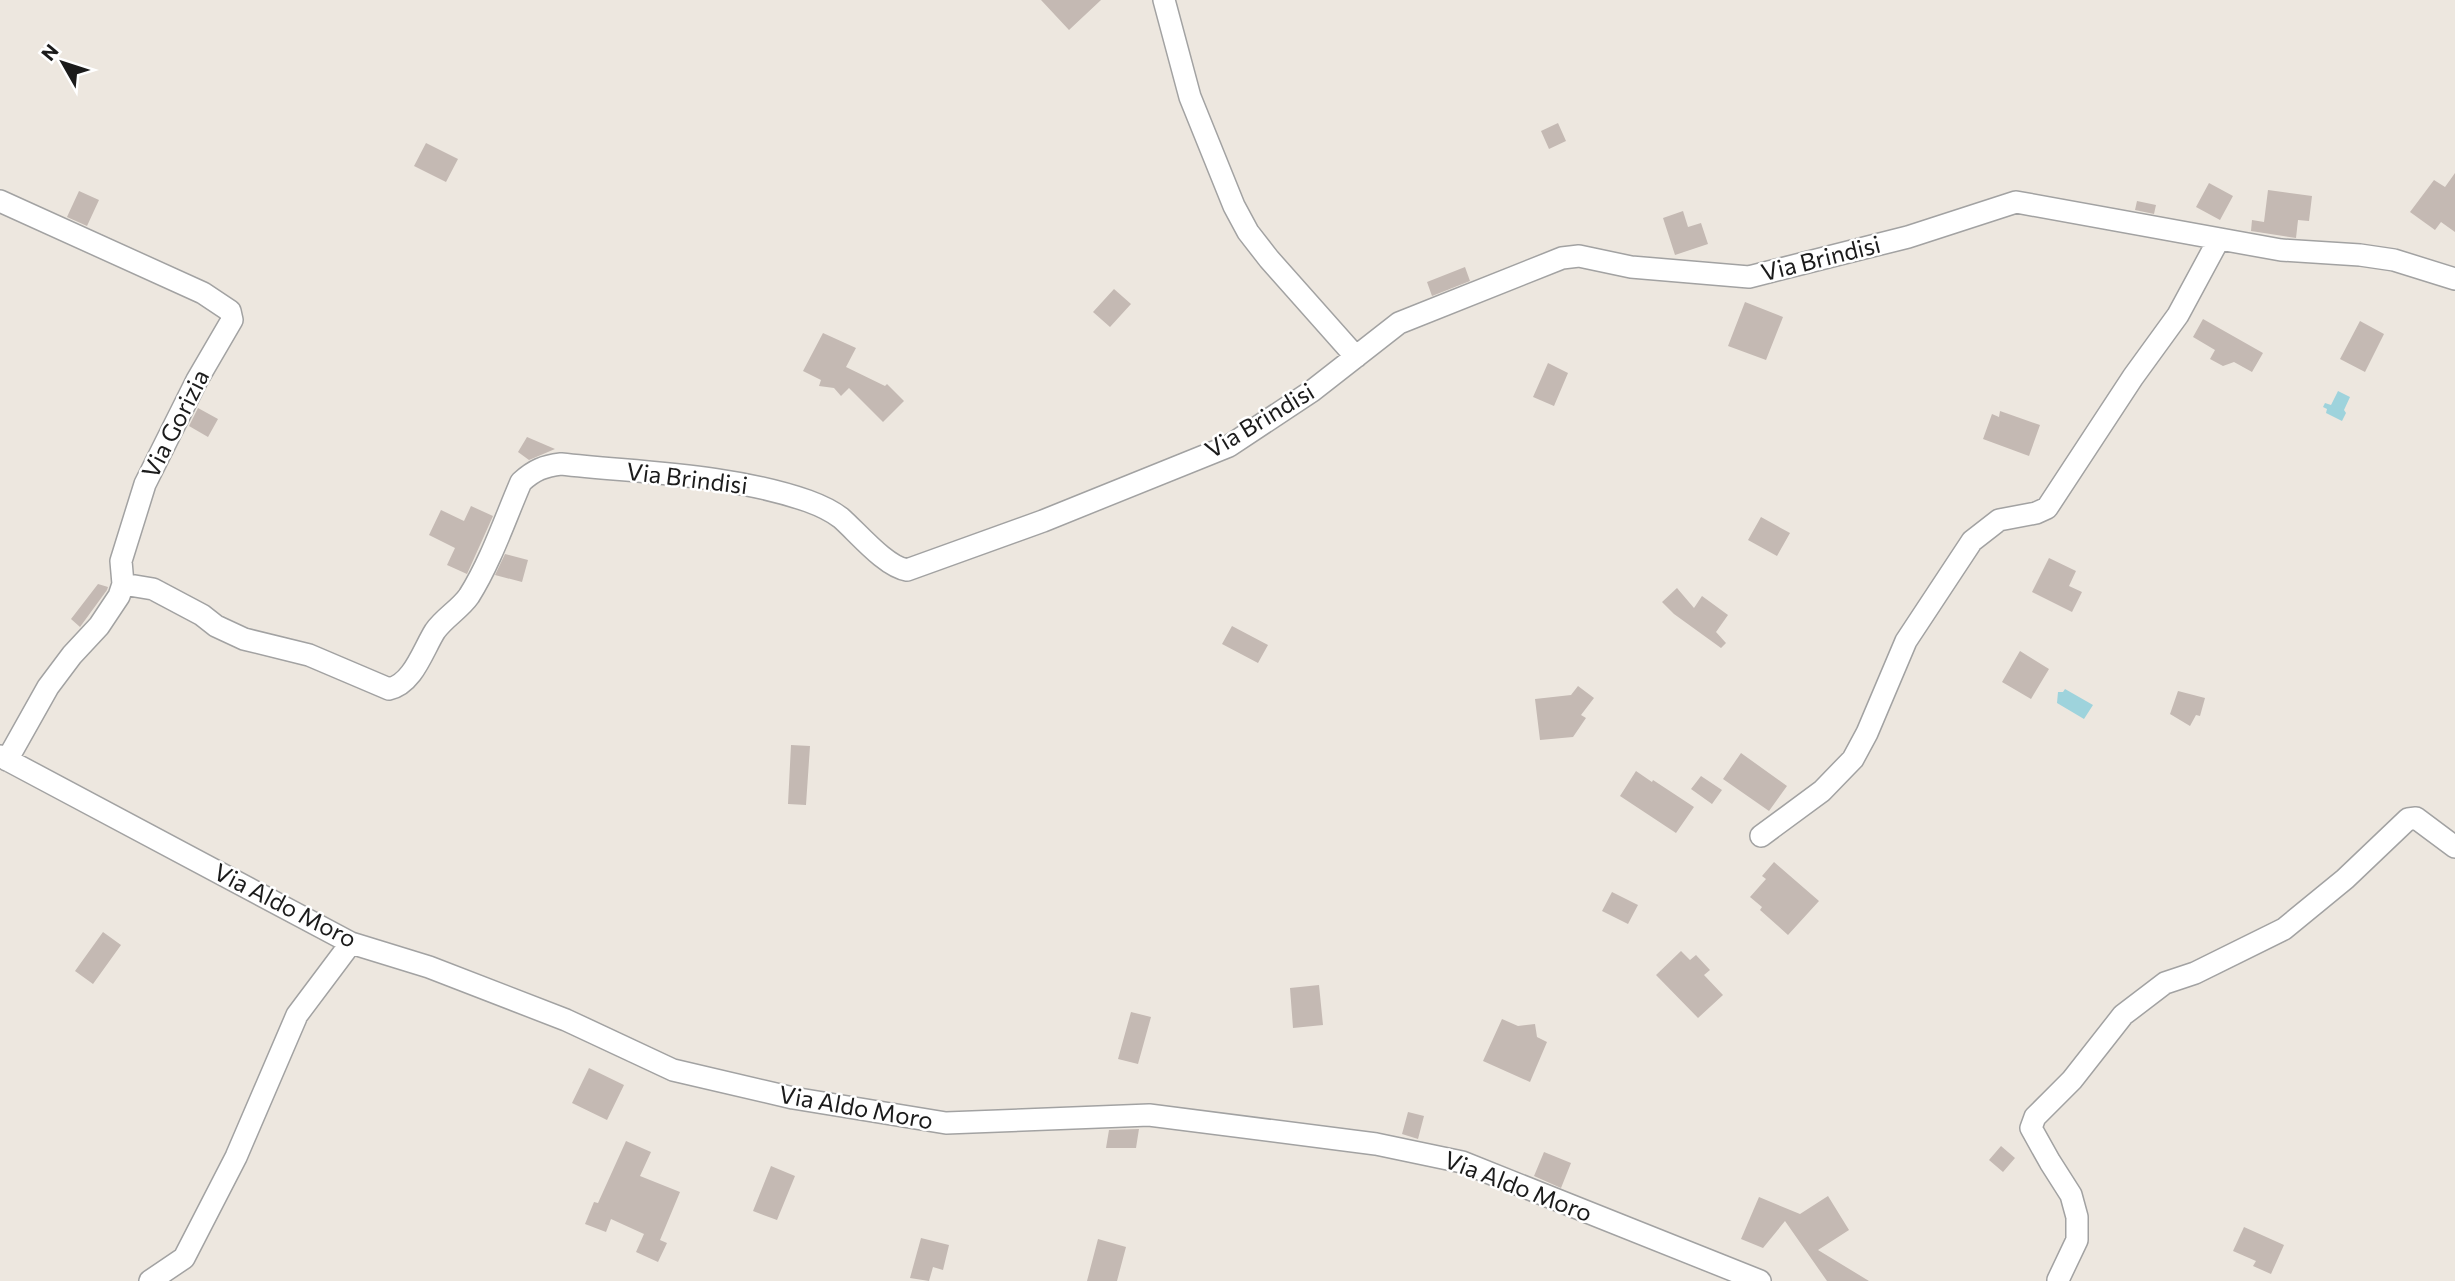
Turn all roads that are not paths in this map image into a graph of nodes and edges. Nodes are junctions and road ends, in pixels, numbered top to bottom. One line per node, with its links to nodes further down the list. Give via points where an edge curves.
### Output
1 (1164, 0): 5 (street, via 1189,97 1248,232)
2 (0, 201): 6 (street, Via Gorizia, via 203,293 230,311 232,320 145,484 121,561)
3 (2219, 239): 4 (street, Via Brindisi, via 2281,250 2394,260); 5 (street, Via Brindisi, via 2016,202 1908,237 1748,277 1631,267 1579,256 1562,258 1399,323); 8 (street, via 2178,315 2047,508 1999,520 1972,541 1906,642 1853,759 1822,791)
4 (2455, 279)
5 (1356, 356): 6 (street, Via Brindisi, via 1228,446 907,570 898,569 838,516 809,501 735,482 544,466 521,482 467,598 437,629 406,680 389,689 309,655 244,639 153,589)
6 (123, 584): 7 (street, Via Gorizia, via 99,626 48,687)
7 (4, 758): 10 (street, Via Aldo Moro)
8 (1761, 836)
9 (2455, 847): 11 (street, via 2416,818 2408,819 2284,929 2165,983 2123,1015 2072,1080 2035,1117 2031,1128 2071,1195 2077,1217 2077,1240)
10 (351, 943): 12 (street, via 297,1015 236,1157 184,1258); 13 (street, Via Aldo Moro, via 429,967 566,1020 673,1070 793,1098 946,1123 1149,1115 1376,1144 1462,1162)
11 (2058, 1280)
12 (150, 1281)
13 (1760, 1281)

